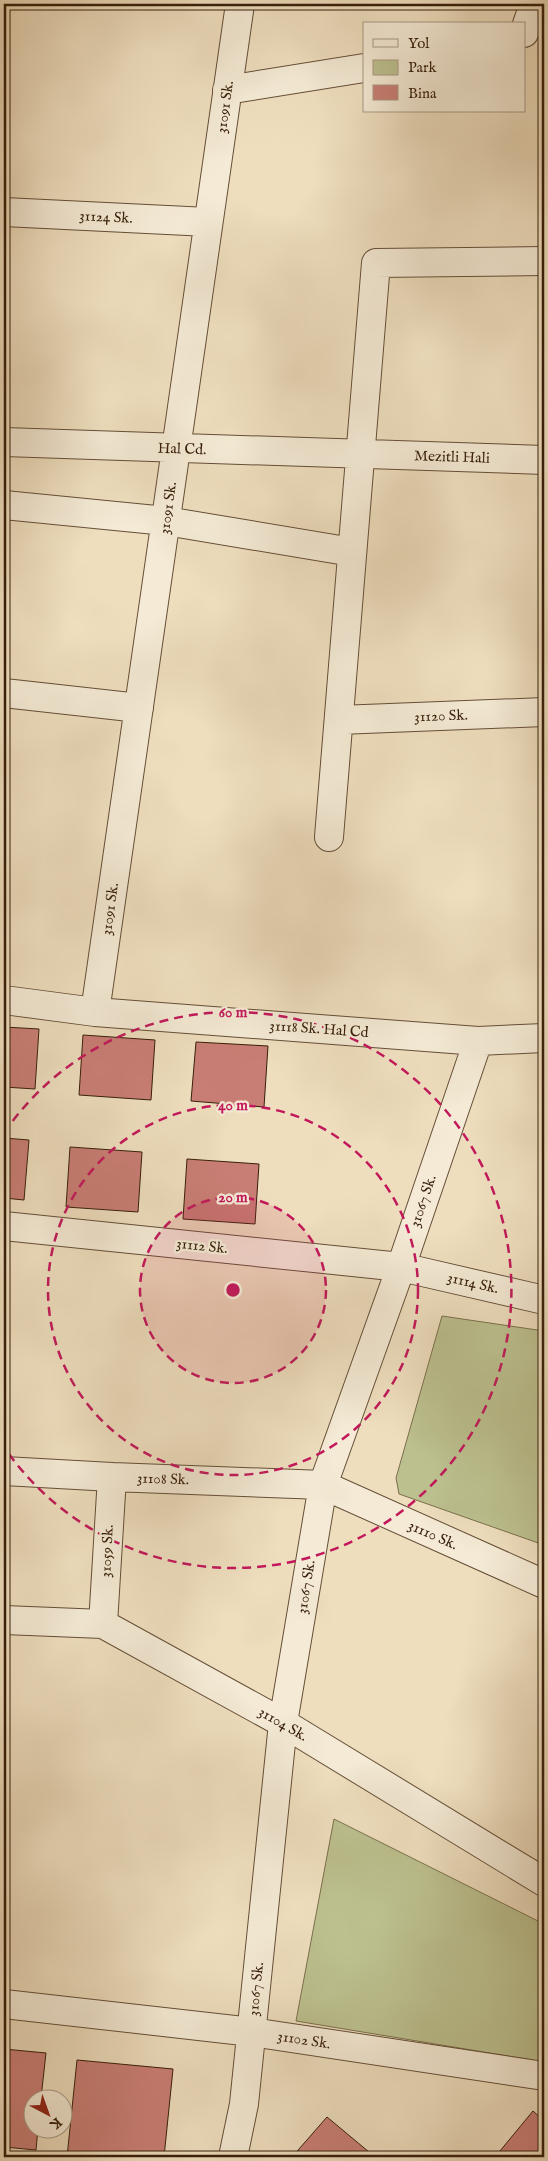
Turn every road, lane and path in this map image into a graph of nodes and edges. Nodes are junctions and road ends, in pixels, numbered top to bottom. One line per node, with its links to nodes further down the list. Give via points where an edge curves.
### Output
1 (240, 4): 7 (street, 31091 Sk.)
2 (534, 4): 3 (street)
3 (526, 27)
4 (544, 38): 5 (street)
5 (526, 42)
6 (363, 68): 7 (street)
7 (227, 90): 9 (street, 31091 Sk.)
8 (4, 212): 9 (street, 31124 Sk.)
9 (208, 222): 12 (street, 31091 Sk.)
10 (544, 261): 13 (street, via 376,263)
11 (4, 442): 12 (street, Hal Cd.)
12 (176, 449): 13 (street, Hal Cd.); 16 (street, 31091 Sk.)
13 (360, 454): 14 (street, Mezitli Hali); 17 (street)
14 (544, 460)
15 (4, 505): 16 (street)
16 (166, 521): 17 (street); 19 (street, 31091 Sk.)
17 (352, 552): 21 (street)
18 (4, 693): 19 (street)
19 (139, 708): 24 (street, 31091 Sk.)
20 (544, 712): 21 (street, 31120 Sk.)
21 (339, 720): 22 (street)
22 (329, 837)
23 (4, 1000): 24 (street, 31118 Sk. Hal Cd)
24 (96, 1012): 26 (street, 31118 Sk. Hal Cd)
25 (544, 1038): 26 (street, 31118 Sk. Hal Cd)
26 (478, 1041): 28 (street, 31067 Sk.)
27 (4, 1226): 28 (street, 31112 Sk.)
28 (401, 1267): 29 (street, 31114 Sk.); 32 (street, 31067 Sk.)
29 (544, 1300)
30 (4, 1471): 31 (street, 31108 Sk.)
31 (112, 1477): 32 (street, 31108 Sk.); 35 (street, 31059 Sk.)
32 (323, 1486): 33 (street, 31110 Sk.); 36 (street, 31067 Sk.)
33 (544, 1584)
34 (4, 1620): 35 (street, 31104 Sk.)
35 (103, 1624): 36 (street, 31104 Sk.)
36 (283, 1724): 37 (street, 31104 Sk.); 39 (street, 31067 Sk.)
37 (544, 1882)
38 (4, 2004): 39 (street, 31102 Sk.)
39 (252, 2032): 40 (street, 31102 Sk.); 41 (street, 31067 Sk., via 244,2104)
40 (544, 2076)
41 (233, 2157)

